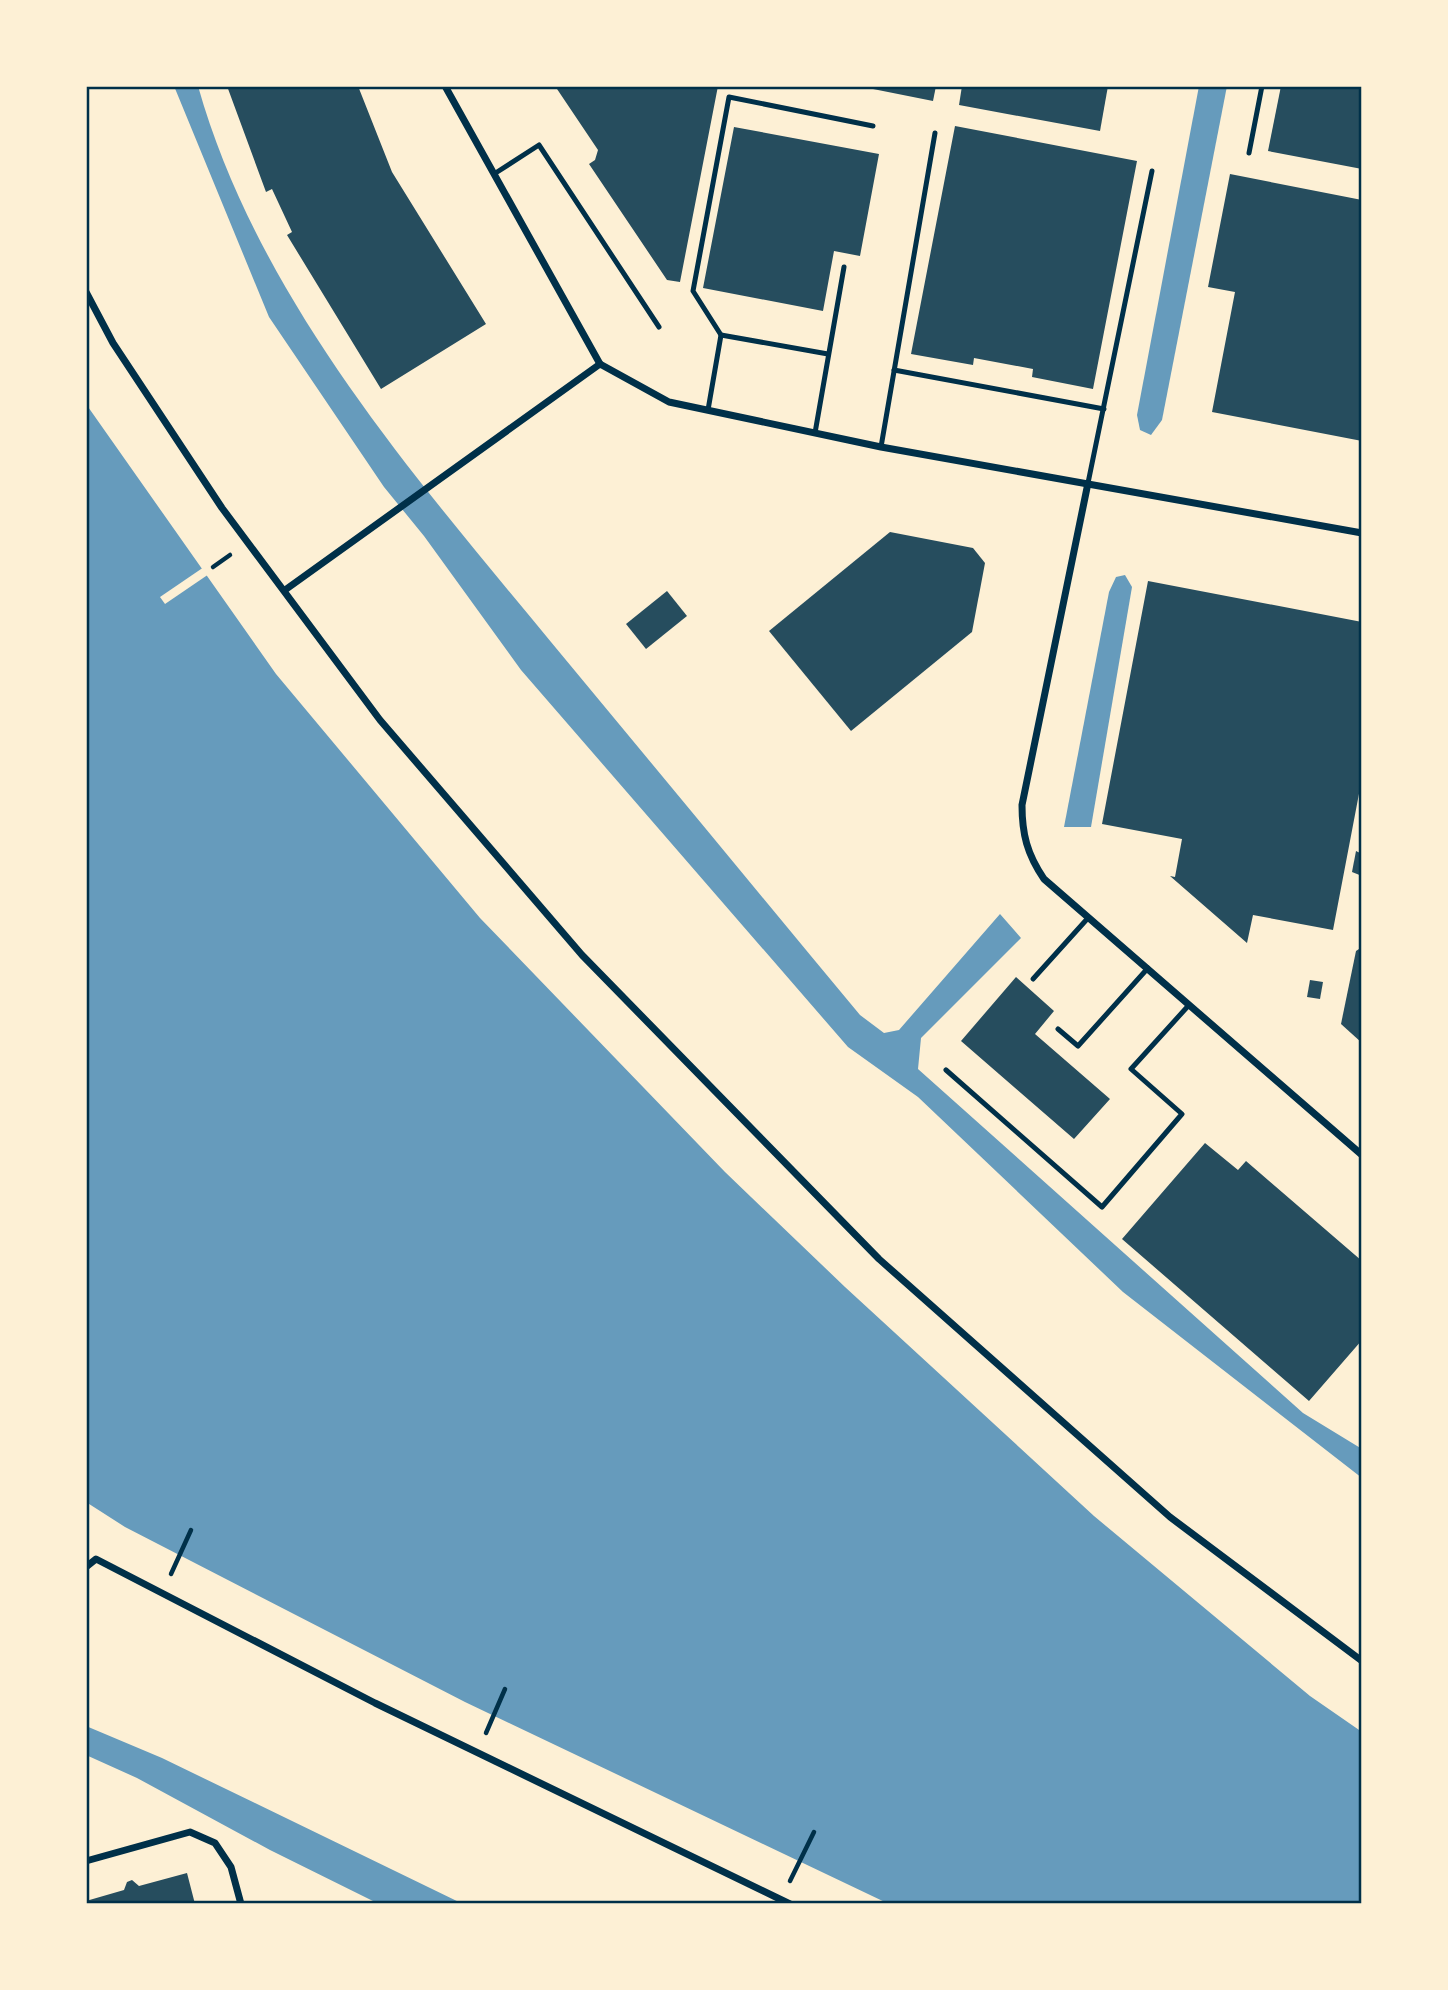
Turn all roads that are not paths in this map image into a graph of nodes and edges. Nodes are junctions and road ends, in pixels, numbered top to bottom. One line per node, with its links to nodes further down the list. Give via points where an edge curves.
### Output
1 (445, 86): 7 (street)
2 (1262, 86): 5 (lane)
3 (873, 126): 11 (lane, via 730,97 693,291)
4 (935, 134): 14 (lane)
5 (1249, 153)
6 (1152, 171): 15 (lane)
7 (494, 174): 10 (lane, via 539,145); 13 (street)
8 (844, 267): 12 (lane)
9 (86, 292): 21 (street, via 113,343 215,497)
10 (659, 327)
11 (721, 335): 12 (lane); 16 (lane)
12 (828, 354): 17 (lane)
13 (600, 364): 16 (street, via 669,402); 21 (street)
14 (894, 370): 15 (lane); 18 (lane)
15 (1104, 409): 19 (lane)
16 (708, 410): 17 (street)
17 (815, 433): 18 (street)
18 (881, 447): 19 (street)
19 (1088, 483): 20 (street); 22 (street, via 1022,805 1022,834 1031,860 1044,879)
20 (1362, 533)
21 (285, 590): 30 (street, via 380,720 582,955 879,1259 1170,1517)
22 (1088, 918): 23 (street); 24 (lane)
23 (1148, 968): 25 (street); 26 (lane, via 1078,1046)
24 (1033, 979)
25 (1189, 1005): 27 (lane, via 1130,1069 1182,1114 1102,1207); 28 (street)
26 (1058, 1029)
27 (946, 1070)
28 (1362, 1155)
29 (86, 1567): 33 (street, via 96,1559 477,1753)
30 (1362, 1661)
31 (86, 1861): 32 (street, via 190,1832 215,1843 231,1867)
32 (241, 1904)
33 (790, 1904)

